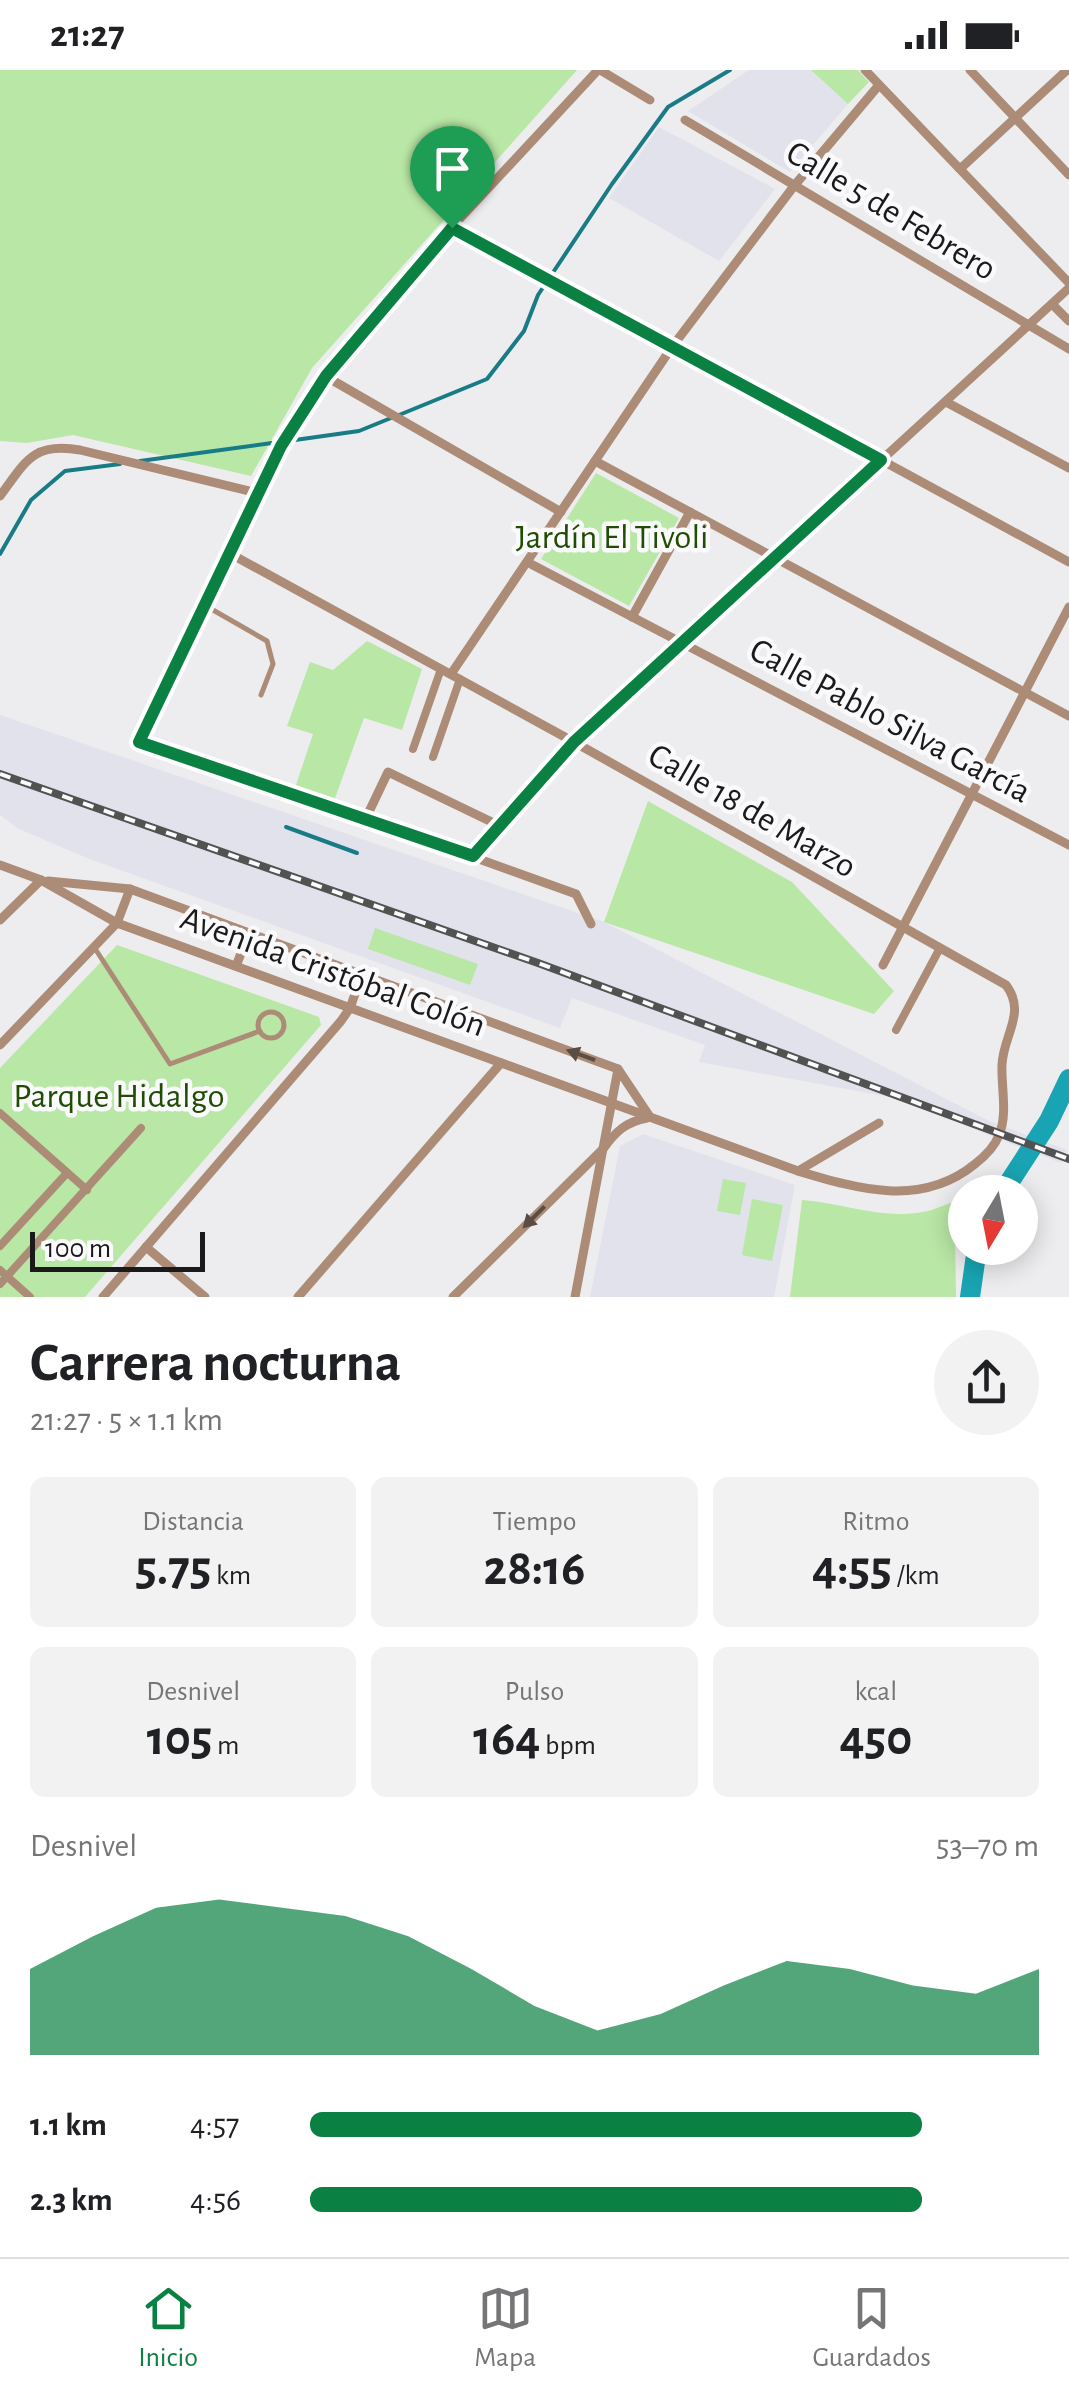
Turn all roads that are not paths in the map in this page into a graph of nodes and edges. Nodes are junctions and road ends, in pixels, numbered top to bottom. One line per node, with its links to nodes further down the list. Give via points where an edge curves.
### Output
1 (599, 70): 6 (street); 12 (street)
2 (865, 70): 5 (street)
3 (970, 70): 7 (street)
4 (1066, 70): 7 (street)
5 (880, 86): 9 (street); 11 (street)
6 (650, 100)
7 (1016, 118): 9 (street); 10 (street)
8 (685, 120): 11 (street, Calle 5 de Febrero)
9 (960, 170): 13 (street)
10 (1069, 175)
11 (794, 186): 16 (street, Calle 5 de Febrero); 17 (street)
12 (452, 228): 17 (street); 19 (street)
13 (1069, 286): 14 (street)
14 (1052, 304): 15 (street); 16 (street)
15 (1069, 321)
16 (1029, 325): 18 (street, Calle 5 de Febrero); 20 (street)
17 (672, 347): 21 (street); 22 (street)
18 (1069, 349)
19 (326, 376): 24 (street); 26 (street)
20 (946, 402): 21 (street); 23 (street)
21 (881, 460): 29 (street); 31 (street)
22 (595, 461): 26 (street); 27 (street)
23 (1069, 468)
24 (258, 493): 25 (street, via 60,447 40,450 24,463); 28 (street)
25 (0, 496)
26 (561, 512): 30 (street)
27 (690, 512): 29 (street); 34 (street)
28 (230, 552): 32 (street); 36 (street, Calle 18 de Marzo)
29 (773, 557): 35 (street); 38 (street)
30 (527, 562): 34 (street, Calle Pablo Silva García); 37 (street)
31 (1069, 562)
32 (204, 605): 39 (lane, via 267,641 272,664); 43 (street, via 139,742)
33 (1069, 607): 38 (street)
34 (632, 617): 35 (street, Calle Pablo Silva García)
35 (682, 643): 41 (street); 42 (street, Calle Pablo Silva García)
36 (441, 669): 37 (street, Calle 18 de Marzo); 37 (street, via 414,745 434,752)
37 (455, 677): 41 (street, Calle 18 de Marzo)
38 (1023, 692): 40 (street); 42 (street)
39 (262, 695)
40 (1069, 716)
41 (574, 742): 44 (street); 53 (street, Calle 18 de Marzo)
42 (970, 794): 45 (street, Calle Pablo Silva García); 53 (street)
43 (366, 818): 44 (street, via 388,772); 46 (street)
44 (500, 826): 46 (street)
45 (1069, 845)
46 (473, 856): 52 (street, via 576,894)
47 (0, 865): 48 (street, Avenida Cristóbal Colón)
48 (41, 880): 49 (street, Avenida Cristóbal Colón); 50 (street); 51 (street, Avenida Cristóbal Colón)
49 (130, 889): 51 (street); 54 (street, Avenida Cristóbal Colón)
50 (0, 920)
51 (117, 923): 55 (street); 58 (street, Avenida Cristóbal Colón)
52 (590, 924)
53 (902, 928): 56 (street, Calle 18 de Marzo); 57 (street)
54 (248, 932): 58 (street); 59 (street, Avenida Cristóbal Colón)
55 (94, 947): 62 (lane, via 170,1064); 63 (street)
56 (940, 948): 61 (street); 71 (street, Calle 18 de Marzo, via 1006,985 1015,997 1016,1018 1002,1063)
57 (883, 965)
58 (236, 966): 60 (street, Avenida Cristóbal Colón)
59 (362, 974): 60 (street); 65 (street, Avenida Cristóbal Colón, one-way to 59)
60 (350, 1008): 64 (street, Avenida Cristóbal Colón); 77 (street)
61 (896, 1030)
62 (260, 1031): 62 (lane, via 262,1014 282,1016 279,1035)
63 (0, 1045)
64 (501, 1063): 66 (street, Avenida Cristóbal Colón); 83 (street)
65 (618, 1069): 66 (street); 68 (street)
66 (612, 1103): 68 (street, Avenida Cristóbal Colón); 72 (street)
67 (0, 1113): 74 (street)
68 (651, 1117): 72 (street, via 624,1125); 73 (street, Avenida Cristóbal Colón)
69 (879, 1123): 73 (street)
70 (142, 1128): 75 (street)
71 (1000, 1135): 73 (street, Avenida Cristóbal Colón, via 964,1172 913,1191 859,1189)
72 (603, 1149): 84 (street, one-way to 84); 85 (street)
73 (798, 1171)
74 (68, 1173): 75 (street); 76 (street)
75 (86, 1190): 78 (street)
76 (0, 1246)
77 (146, 1247): 81 (street); 82 (street)
78 (4, 1273): 79 (street); 80 (street)
79 (0, 1284)
80 (30, 1297)
81 (103, 1297)
82 (206, 1297)
83 (298, 1297)
84 (453, 1297)
85 (575, 1297)

